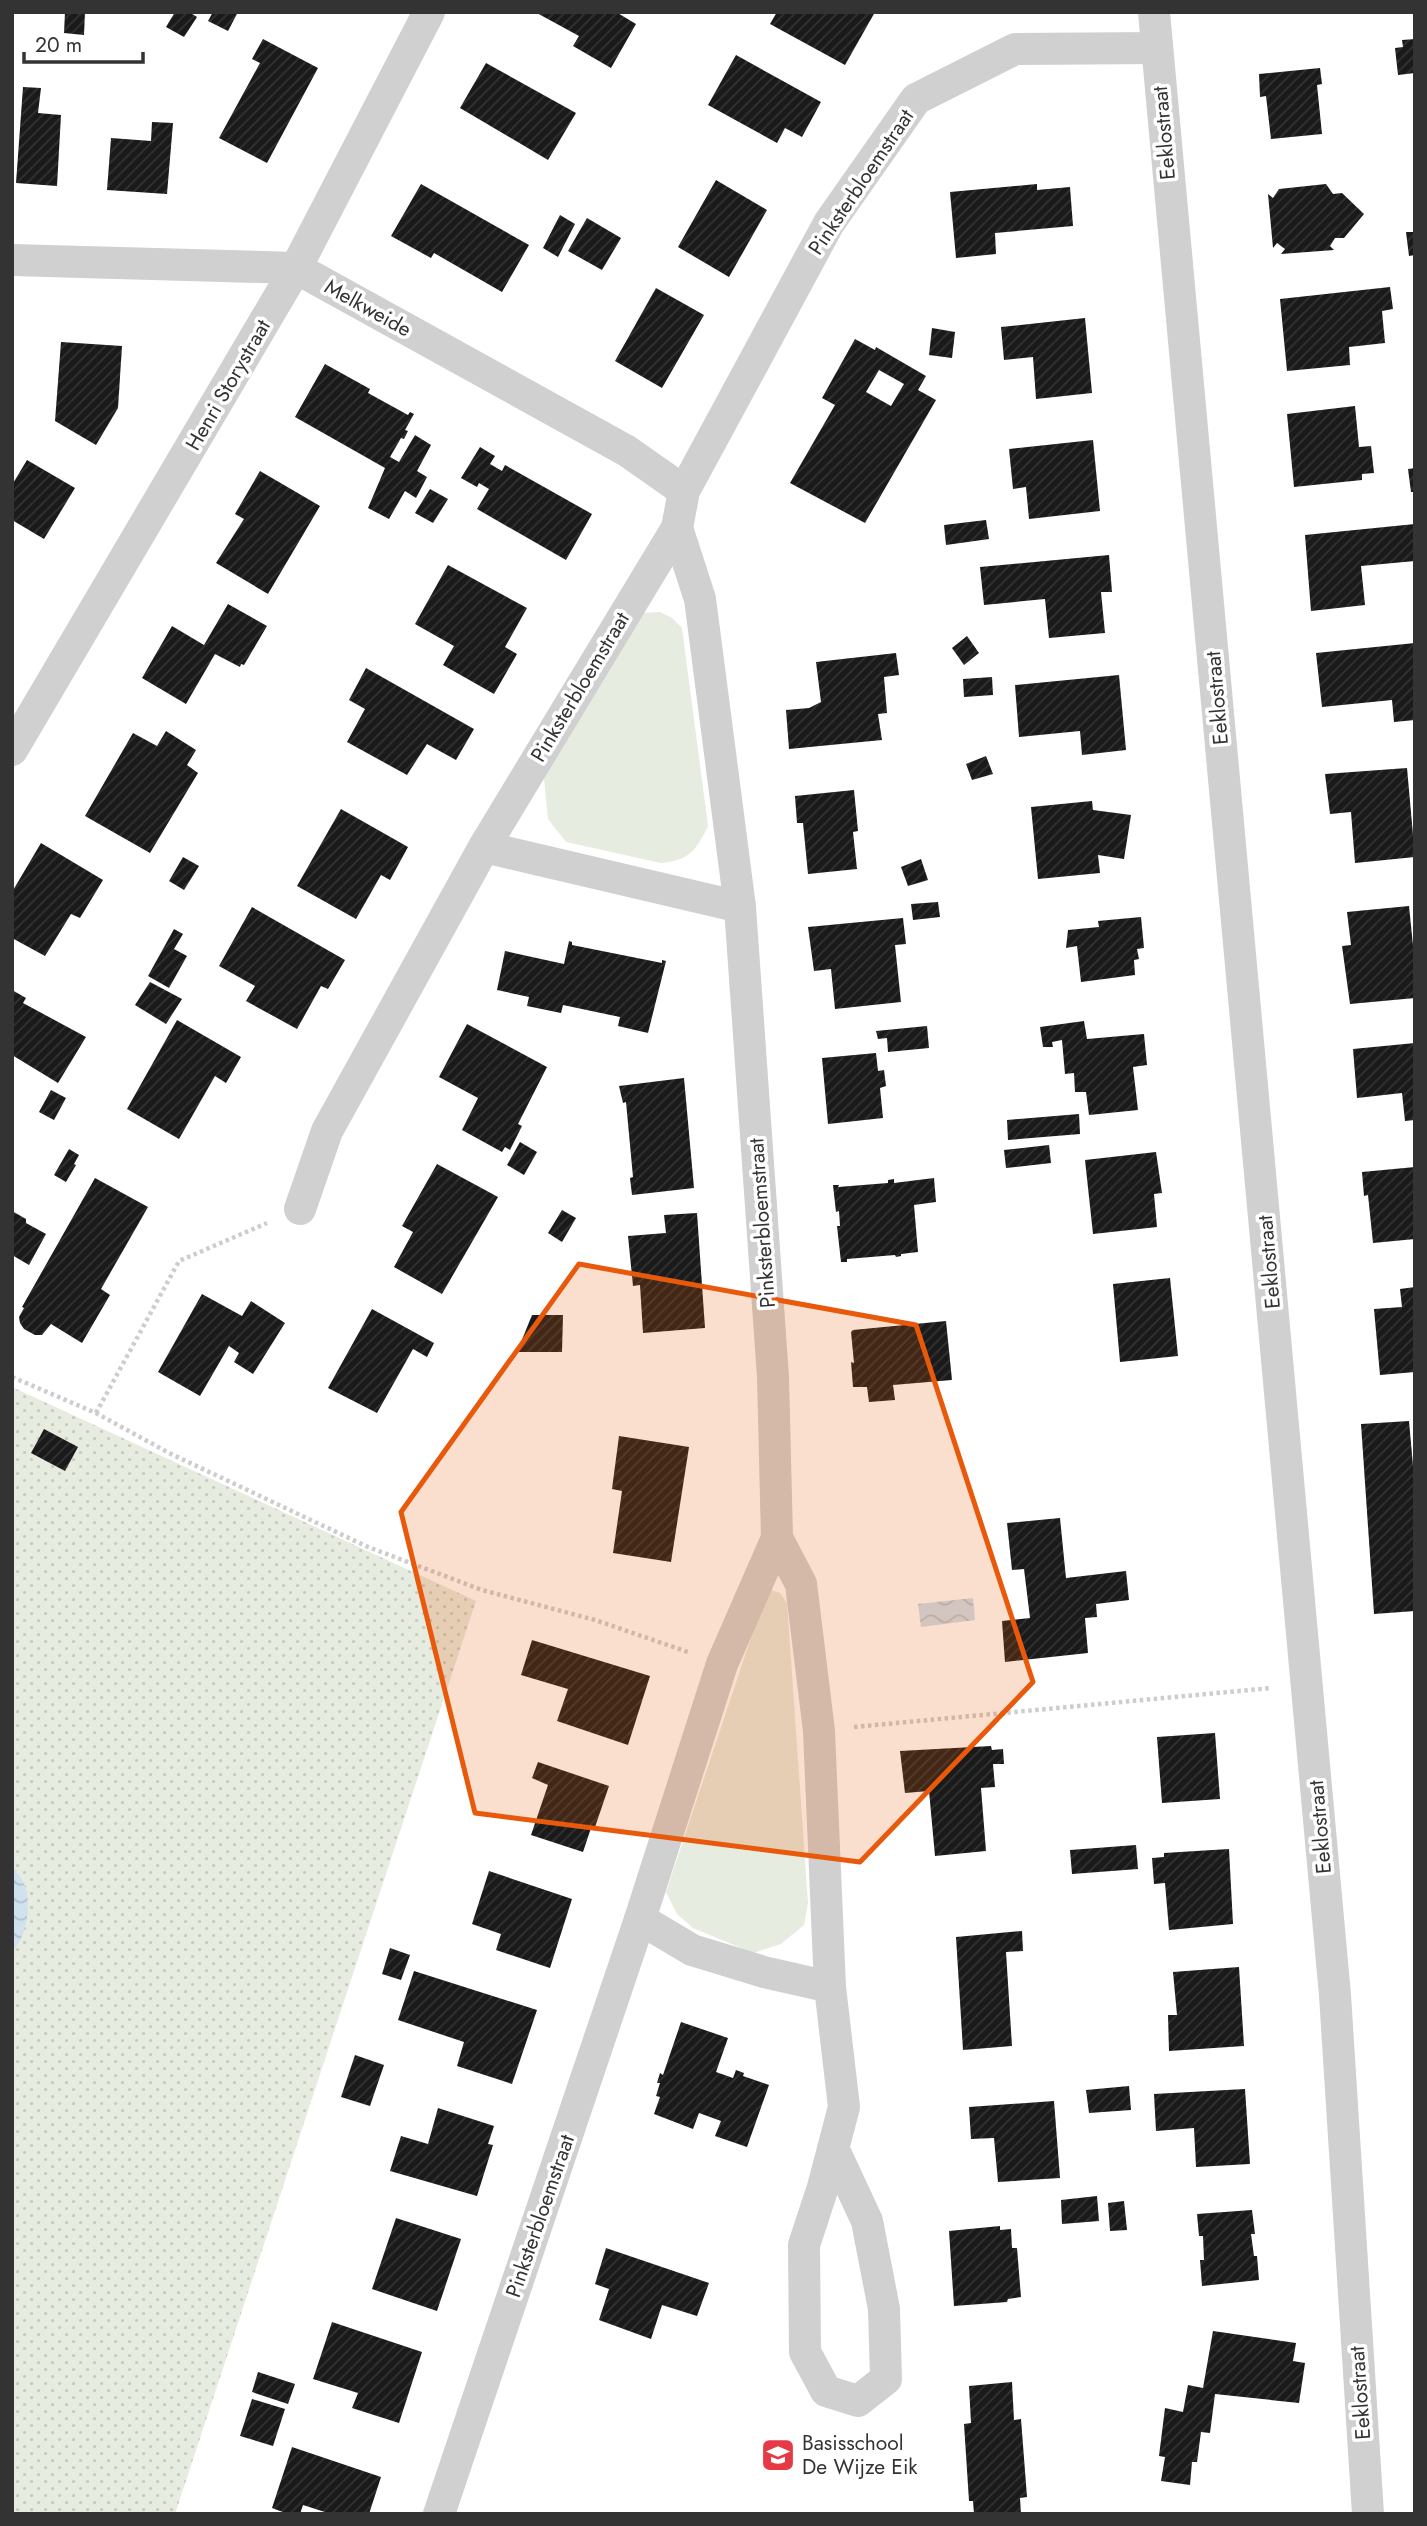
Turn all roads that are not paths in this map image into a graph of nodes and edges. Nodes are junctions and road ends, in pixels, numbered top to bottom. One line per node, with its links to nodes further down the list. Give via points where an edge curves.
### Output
1 (429, 12): 5 (street, Henri Storystraat)
2 (1154, 12): 3 (street, Eeklostraat)
3 (1156, 48): 6 (street, Pinksterbloemstraat, via 1015,49 916,99 829,223); 17 (street, Eeklostraat, via 1335,1995)
4 (12, 260): 5 (street, Melkweide)
5 (296, 268): 6 (street, Melkweide, via 627,451); 8 (street, Henri Storystraat)
6 (684, 491): 7 (street, Pinksterbloemstraat)
7 (677, 528): 9 (street, Pinksterbloemstraat); 10 (street, Pinksterbloemstraat, via 700,598)
8 (12, 750)
9 (484, 847): 10 (street); 11 (street, Pinksterbloemstraat, via 327,1131)
10 (740, 907): 12 (street, Pinksterbloemstraat, via 773,1377)
11 (300, 1209)
12 (776, 1538): 13 (street, Pinksterbloemstraat, via 722,1664); 14 (street, Pinksterbloemstraat, via 801,1584 818,1731)
13 (640, 1919): 14 (street, via 692,1950); 16 (street, Pinksterbloemstraat)
14 (830, 1987): 15 (street, Pinksterbloemstraat, via 844,2107)
15 (834, 2148): 15 (street, Pinksterbloemstraat, via 804,2245 805,2352 826,2391 858,2401 886,2379 884,2309 867,2221)
16 (439, 2514)
17 (1368, 2514)

